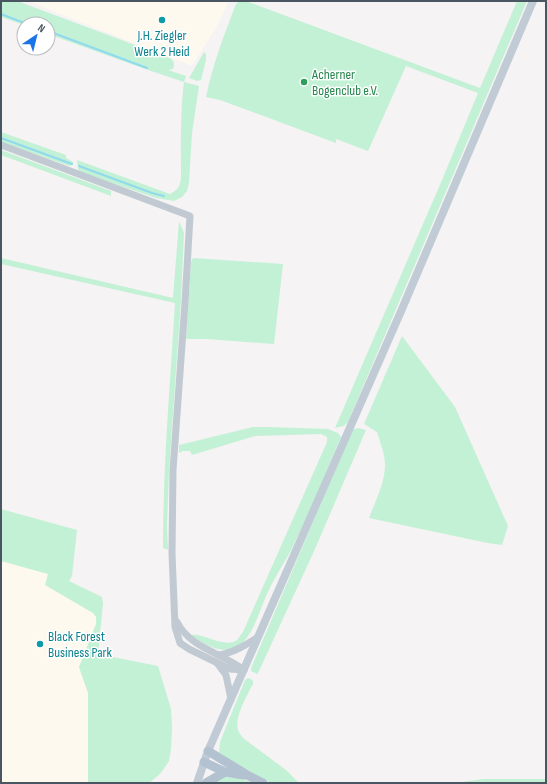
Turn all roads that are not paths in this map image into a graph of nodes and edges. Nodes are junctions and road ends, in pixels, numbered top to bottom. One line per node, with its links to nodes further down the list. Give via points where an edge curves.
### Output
1 (533, 1): 4 (main road)
2 (1, 145): 3 (street, via 190,216 173,470 172,553)
3 (175, 618): 5 (street, via 186,636); 6 (street, via 180,643)
4 (258, 637): 5 (street, via 241,648); 7 (main road)
5 (218, 655): 7 (street)
6 (217, 663): 7 (street, via 230,669); 8 (street, via 226,675)
7 (244, 670): 8 (main road)
8 (231, 699): 9 (main road)
9 (208, 751): 10 (main road); 12 (main road)
10 (204, 762): 11 (main road); 13 (main road)
11 (225, 772): 12 (main road); 14 (main road)
12 (249, 776): 15 (main road)
13 (197, 783)
14 (206, 783)
15 (263, 783)

